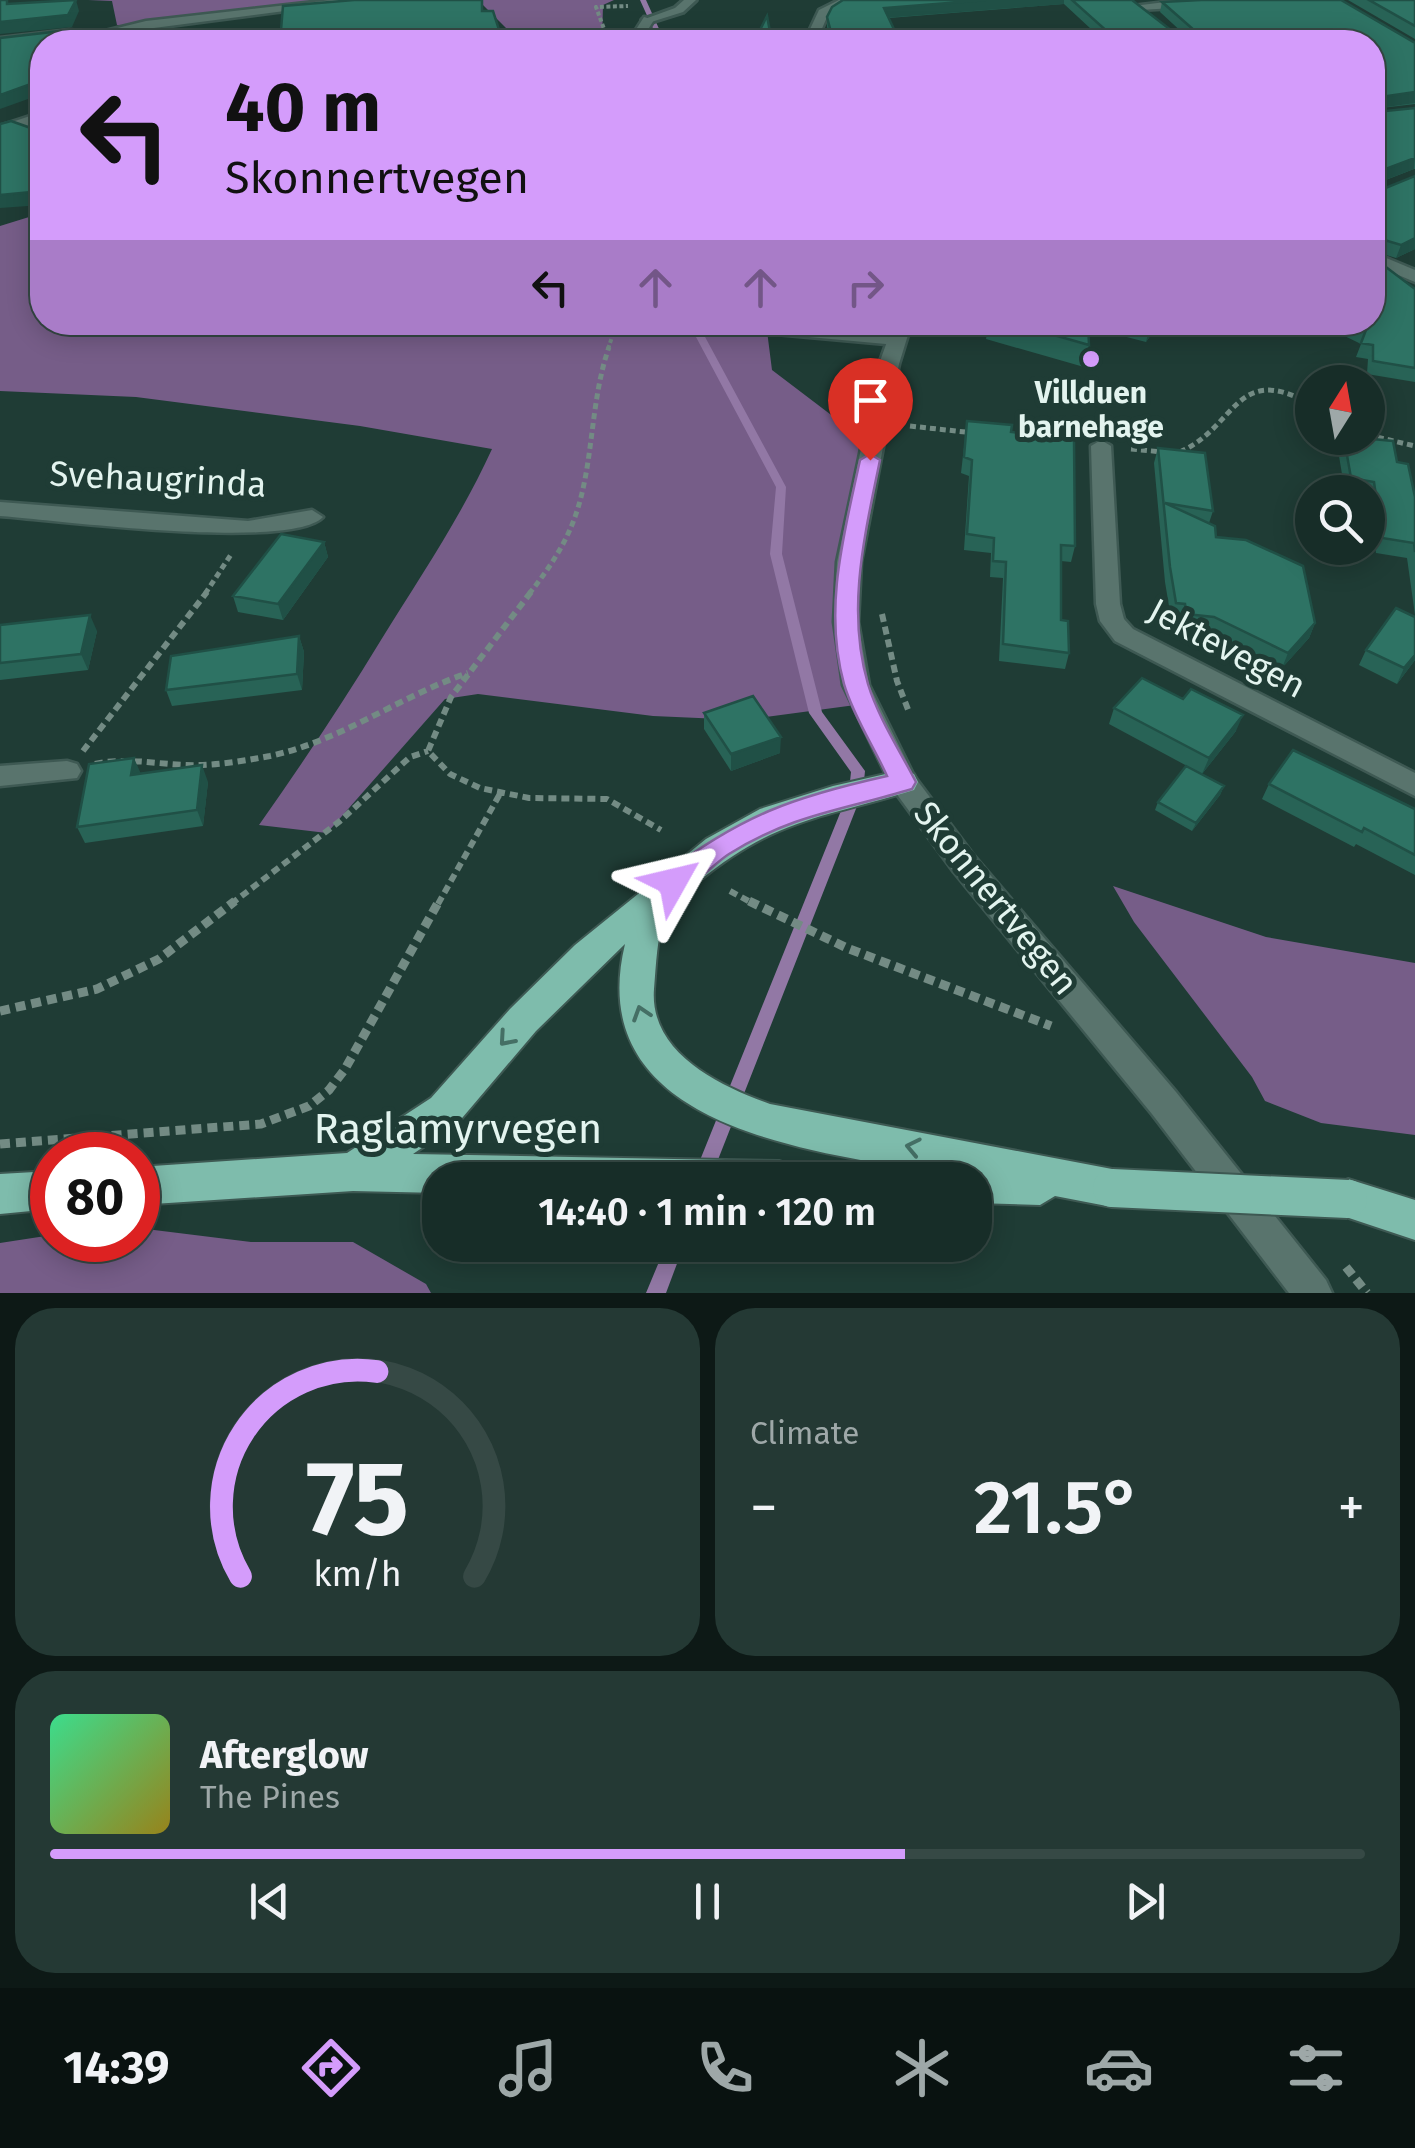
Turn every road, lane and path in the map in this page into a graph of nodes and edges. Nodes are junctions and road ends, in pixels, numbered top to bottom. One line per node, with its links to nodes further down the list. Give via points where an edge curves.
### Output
1 (363, 0): 10 (street)
2 (587, 0): 7 (path)
3 (692, 0): 9 (lane)
4 (848, 0): 12 (street, via 824,13)
5 (1246, 0): 6 (street)
6 (1135, 3): 8 (street)
7 (596, 7)
8 (1153, 18)
9 (648, 20): 11 (street)
10 (124, 30)
11 (642, 30)
12 (816, 30)
13 (30, 38): 14 (street)
14 (0, 42)
15 (30, 120): 16 (street)
16 (0, 131)
17 (1385, 263): 18 (street)
18 (1415, 277)
19 (613, 335): 30 (path, via 572,528 535,591)
20 (899, 335): 35 (street, Skonnertvegen, via 849,562 846,622 856,685)
21 (913, 411): 23 (path)
22 (1385, 439): 25 (path)
23 (907, 446)
24 (1101, 446): 36 (street, Jektevegen, via 1108,604 1124,635)
25 (1415, 446)
26 (0, 509): 28 (street, Svehaugrinda)
27 (312, 517): 28 (street, Svehaugrinda)
28 (248, 528): 33 (path)
29 (883, 598): 31 (path, via 897,681)
30 (470, 672): 32 (path, via 440,716); 33 (path, via 277,754 191,765 114,758)
31 (914, 723)
32 (428, 751): 37 (path, via 456,779); 41 (path, via 410,757 340,821 159,960 97,989)
33 (67, 771): 34 (street)
34 (0, 776)
35 (903, 782): 40 (highway, via 771,818 717,848); 55 (street, Skonnertvegen)
36 (1415, 784)
37 (501, 792): 38 (path, via 603,798); 43 (path, via 345,1068 318,1102 261,1124)
38 (662, 830)
39 (730, 891): 42 (path, via 862,953)
40 (652, 898): 44 (highway, one-way to 44, via 523,1020 444,1110); 48 (highway, one-way to 40, via 770,1122 709,1099 657,1056 635,1003)
41 (0, 1011)
42 (1069, 1033)
43 (0, 1144)
44 (353, 1172): 45 (highway, Raglamyrvegen); 47 (highway, Raglamyrvegen)
45 (422, 1173)
46 (992, 1184): 48 (highway)
47 (160, 1185)
48 (1112, 1188): 51 (highway, bridge)
49 (30, 1192): 50 (highway)
50 (0, 1194)
51 (1348, 1198): 52 (highway); 53 (highway)
52 (1415, 1202)
53 (1415, 1220)
54 (1343, 1264): 56 (path)
55 (1313, 1293)
56 (1367, 1293)

